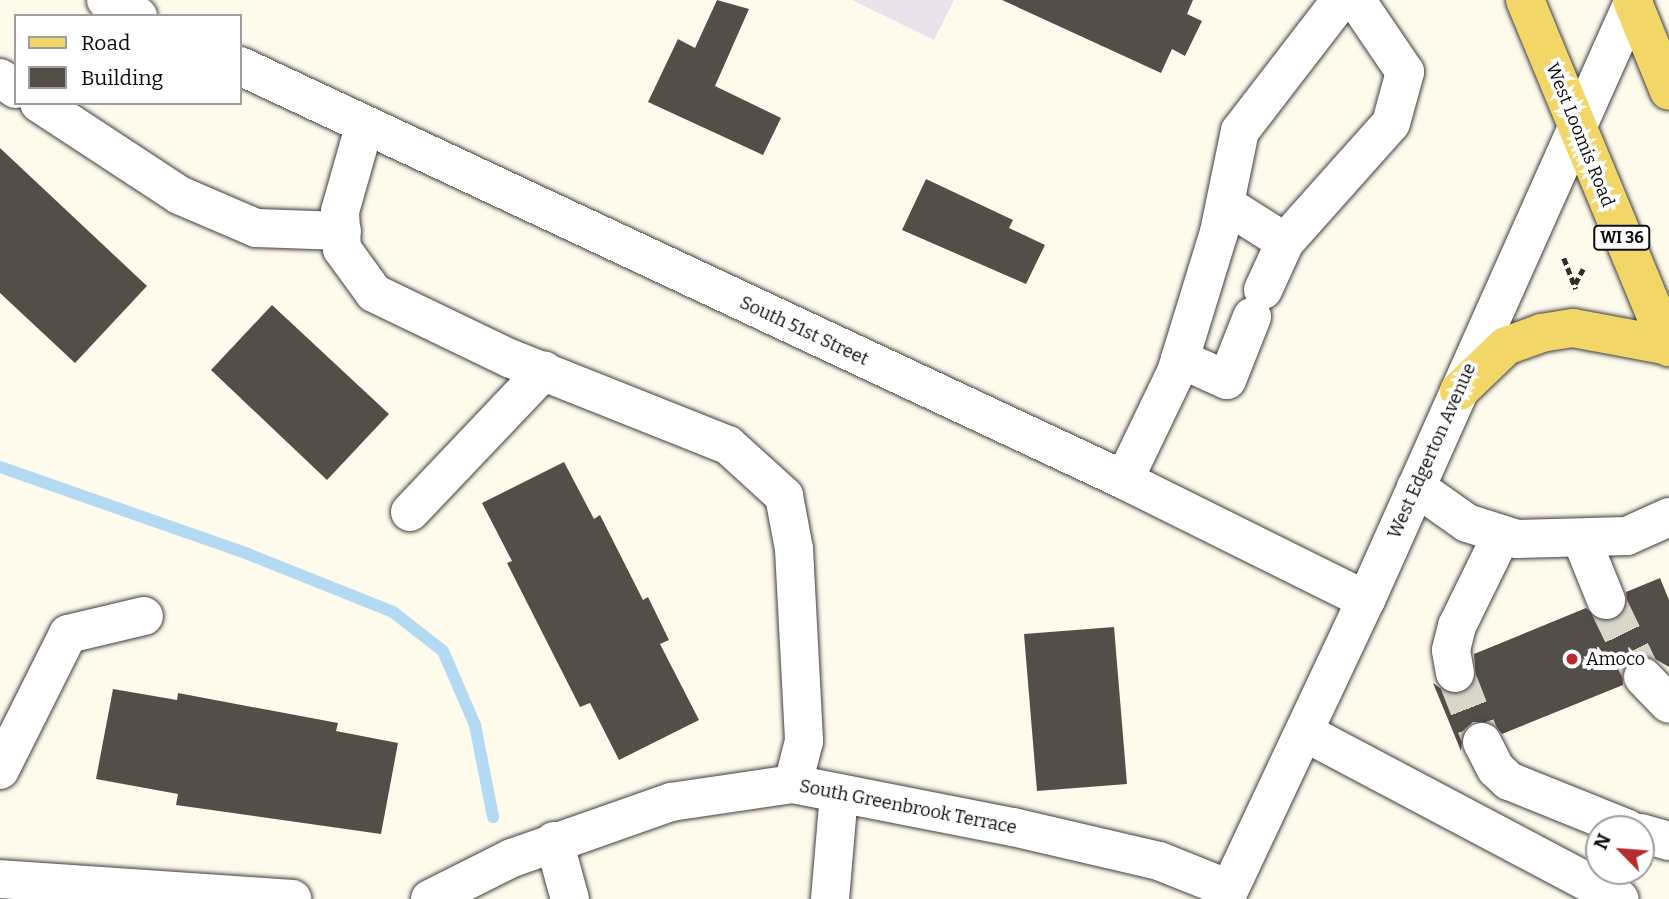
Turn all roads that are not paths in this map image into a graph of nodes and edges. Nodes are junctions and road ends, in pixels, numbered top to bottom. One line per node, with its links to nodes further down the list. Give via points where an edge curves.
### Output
1 (106, 0): 6 (street)
2 (1341, 0): 12 (street, via 1240,131)
3 (1356, 0): 14 (street, via 1405,72 1391,123)
4 (1525, 0): 11 (main road, West Loomis Road / WI 36)
5 (1633, 1): 8 (main road); 11 (street, West Edgerton Avenue)
6 (134, 14)
7 (242, 67): 10 (street, South 51st Street)
8 (1669, 91)
9 (42, 105): 13 (street, via 179,195 245,223 257,228)
10 (364, 127): 13 (street, via 340,211); 19 (street, South 51st Street)
11 (1576, 130): 15 (main road, West Loomis Road / WI 36); 18 (street, West Edgerton Avenue)
12 (1225, 204): 14 (street); 16 (street)
13 (342, 231): 17 (street, via 342,249 374,293)
14 (1285, 242): 16 (street, via 1227,380)
15 (1669, 347): 18 (main road, via 1573,328 1541,333 1506,346)
16 (1180, 359): 19 (street)
17 (544, 371): 21 (street); 32 (street, via 728,445 784,496 794,549 804,741)
18 (1459, 391): 20 (street, West Edgerton Avenue)
19 (1124, 480): 25 (street, South 51st Street)
20 (1416, 487): 23 (street, via 1467,523); 25 (street, West Edgerton Avenue)
21 (410, 512)
22 (1669, 517): 24 (street, via 1627,536)
23 (1502, 534): 24 (street, via 1517,539); 28 (street, via 1457,626 1451,650)
24 (1581, 538): 26 (street)
25 (1366, 600): 29 (street, West Edgerton Avenue)
26 (1606, 600)
27 (144, 615): 31 (street, via 68,634)
28 (1455, 673)
29 (1304, 732): 37 (street, West Edgerton Avenue); 42 (street)
30 (1482, 742): 34 (street, via 1496,769 1509,781)
31 (0, 770)
32 (793, 784): 33 (street, South Greenbrook Terrace); 35 (street, South Greenbrook Terrace, via 671,802)
33 (839, 793): 37 (street, South Greenbrook Terrace, via 1159,861); 41 (street)
34 (1593, 815)
35 (554, 841): 39 (street, South Greenbrook Terrace); 40 (street)
36 (0, 879): 38 (street)
37 (1227, 894)
38 (292, 899)
39 (430, 899)
40 (570, 899)
41 (830, 899)
42 (1619, 899)

